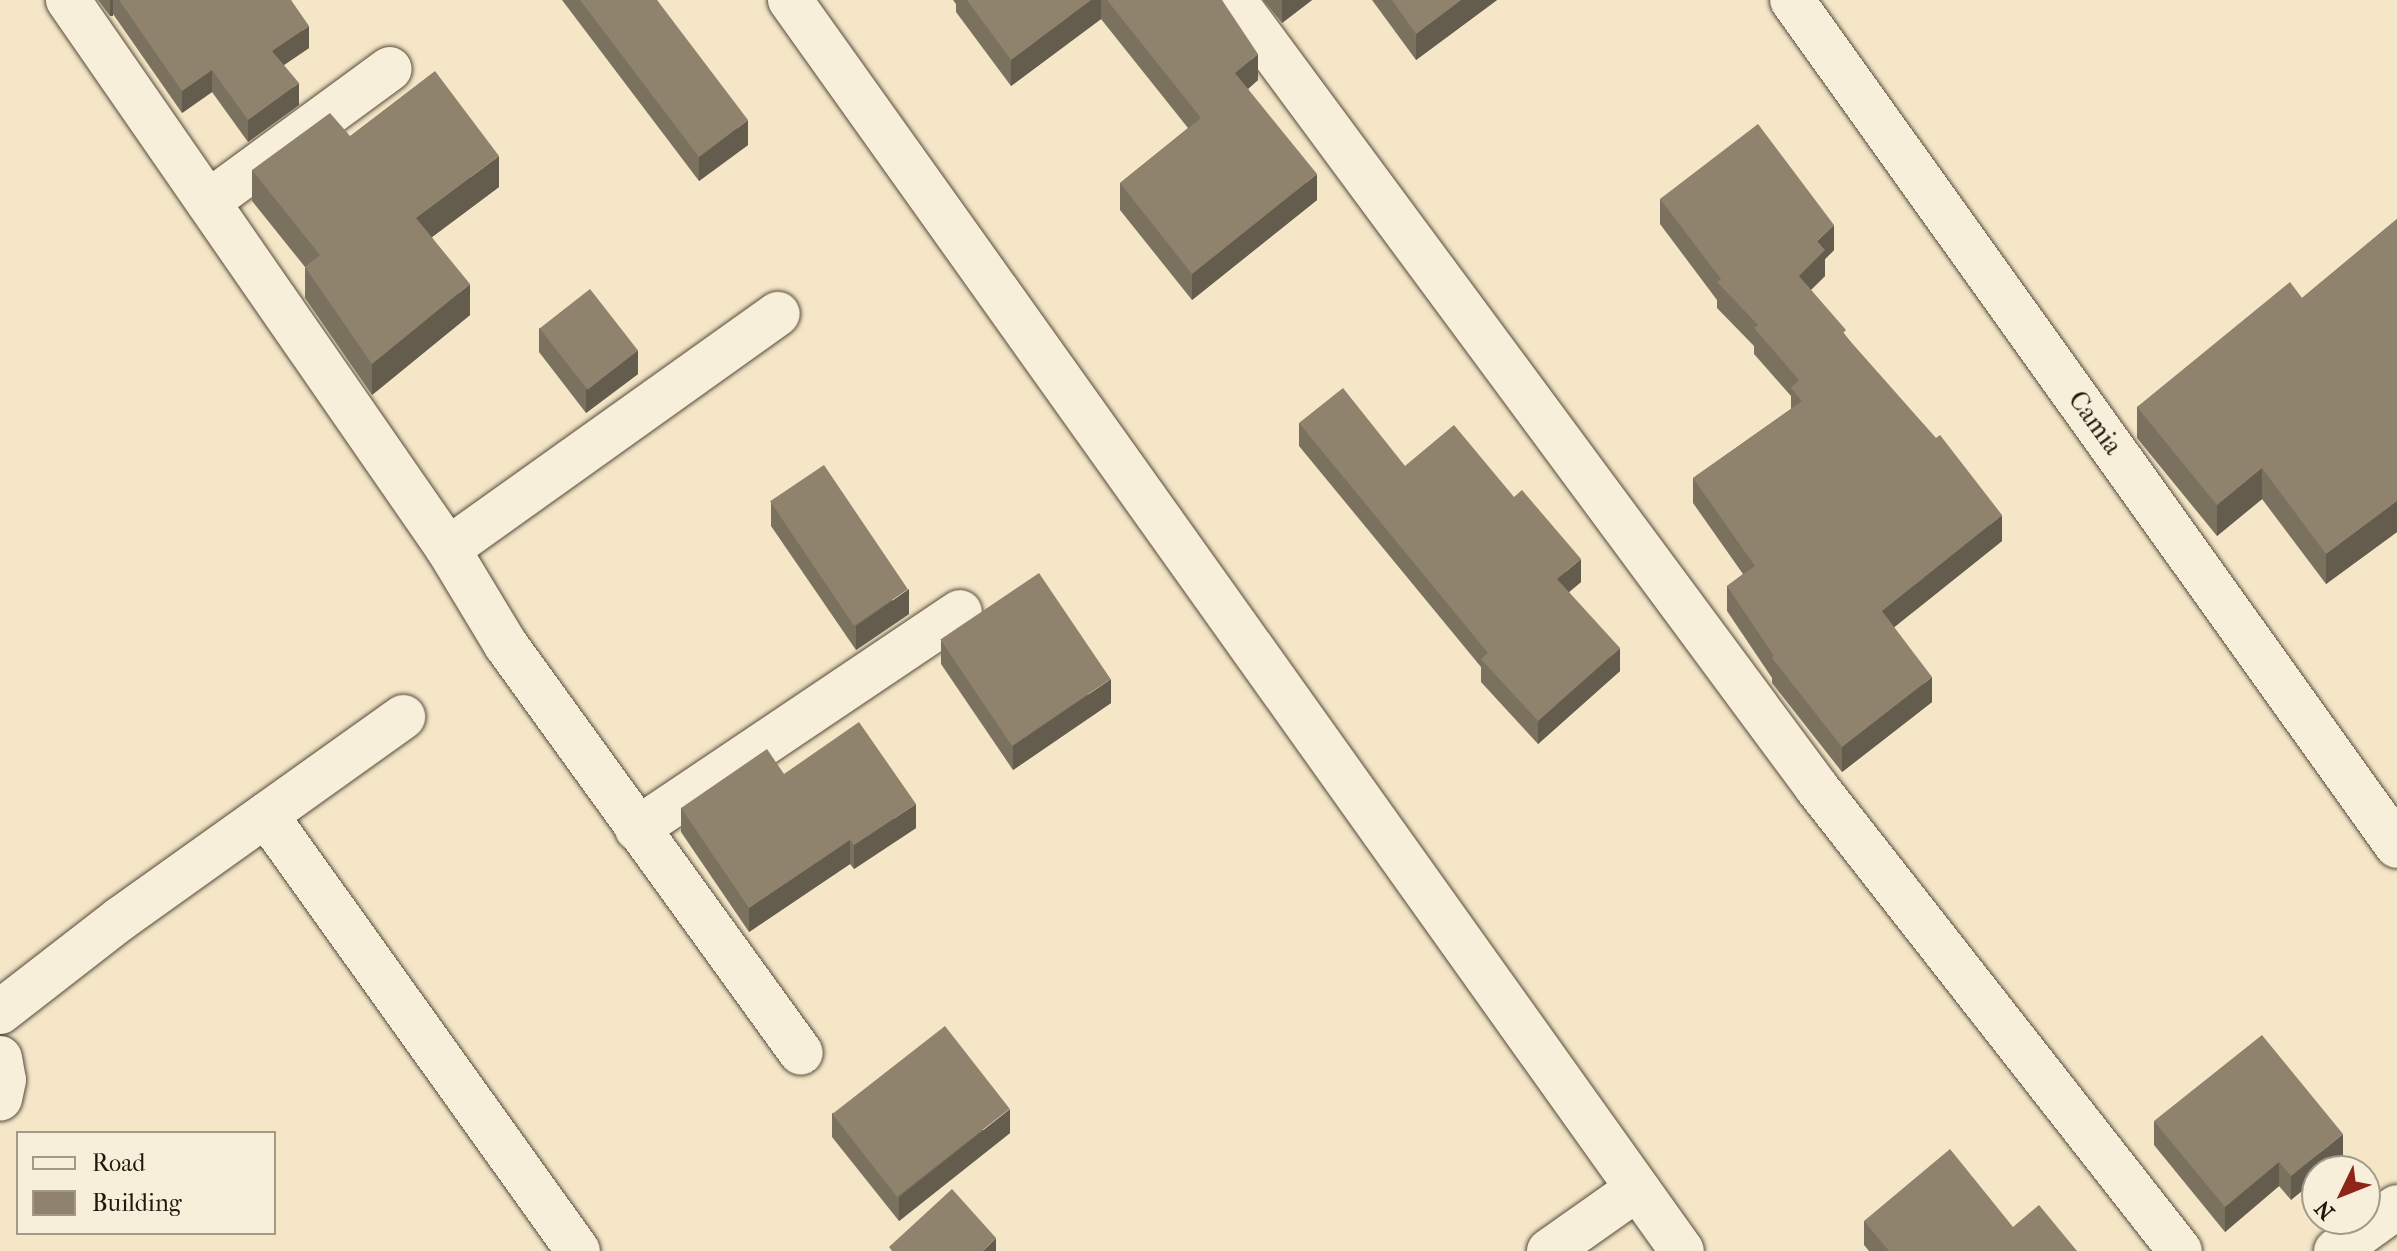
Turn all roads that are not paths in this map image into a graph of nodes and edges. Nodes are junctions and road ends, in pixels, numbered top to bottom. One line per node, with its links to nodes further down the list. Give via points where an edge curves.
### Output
1 (68, 0): 6 (street)
2 (790, 0): 18 (street)
3 (1234, 0): 23 (street, via 1817,788)
4 (1792, 0): 13 (street, Camia)
5 (390, 69): 6 (street)
6 (208, 202): 8 (street)
7 (778, 314): 8 (street)
8 (448, 549): 12 (street, via 506,645)
9 (960, 612): 12 (street)
10 (403, 717): 11 (street)
11 (266, 815): 14 (street); 20 (street)
12 (637, 829): 15 (street)
13 (2397, 846)
14 (0, 1012)
15 (801, 1053)
16 (0, 1058): 17 (street)
17 (0, 1099)
18 (1637, 1189): 21 (street); 22 (street)
19 (2397, 1207): 24 (street)
20 (578, 1251)
21 (1549, 1251)
22 (1682, 1251)
23 (2180, 1251)
24 (2336, 1251)

